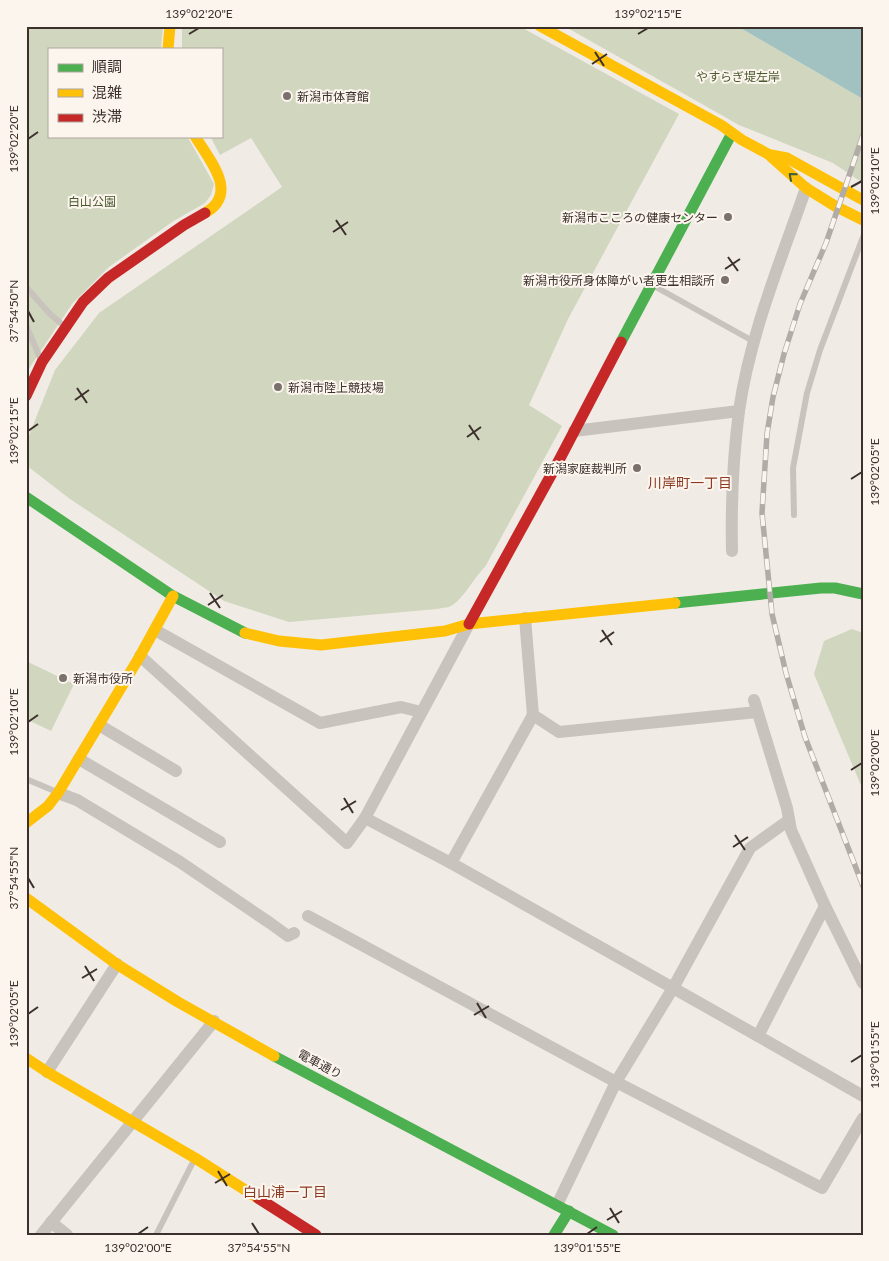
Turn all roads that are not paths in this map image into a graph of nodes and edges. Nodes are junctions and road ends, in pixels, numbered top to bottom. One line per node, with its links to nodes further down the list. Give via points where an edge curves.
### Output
1 (170, 26): 3 (street)
2 (540, 26): 4 (street)
3 (168, 48)
4 (732, 133): 6 (street); 11 (street)
5 (196, 138): 14 (street, via 221,180 222,195 214,208 108,278 77,309)
6 (768, 154): 7 (street, one-way to 6); 8 (street, via 787,158)
7 (806, 188): 9 (street); 18 (street, via 768,295)
8 (863, 200)
9 (863, 220)
10 (863, 237): 21 (lane, via 807,393 793,468)
11 (650, 284): 15 (lane); 19 (street)
12 (26, 287): 14 (lane)
13 (26, 325): 16 (lane)
14 (65, 327): 16 (street)
15 (751, 340)
16 (42, 362): 17 (street)
17 (26, 396)
18 (739, 411): 19 (street); 22 (street, via 732,477)
19 (574, 431): 26 (street)
20 (26, 497): 24 (street)
21 (794, 515)
22 (732, 551)
23 (863, 594): 25 (street, via 821,588)
24 (174, 596): 26 (street, via 243,633 279,641 321,644 445,630); 27 (street)
25 (525, 618): 26 (street); 30 (street)
26 (469, 624): 29 (street)
27 (155, 630): 28 (street); 29 (street, via 320,723 402,707)
28 (140, 656): 31 (street); 36 (street, via 348,843)
29 (421, 712): 36 (street)
30 (533, 715): 37 (street, via 560,732 756,706); 40 (street)
31 (99, 725): 32 (street); 33 (street)
32 (79, 759): 35 (street); 39 (street)
33 (176, 771)
34 (26, 779): 35 (lane)
35 (58, 793): 38 (street, via 48,806); 44 (street, via 77,800 180,862 284,934)
36 (365, 818): 40 (street)
37 (789, 820): 42 (street); 47 (street, via 750,848)
38 (26, 823)
39 (220, 842)
40 (451, 863): 47 (street)
41 (26, 898): 45 (street, 電車通り)
42 (825, 906): 46 (street); 49 (street)
43 (308, 916): 52 (street)
44 (294, 933)
45 (117, 964): 48 (street, 電車通り); 51 (street)
46 (863, 983)
47 (673, 988): 49 (street); 52 (street)
48 (214, 1021): 55 (street); 57 (street, 電車通り)
49 (758, 1036): 53 (street)
50 (26, 1058): 51 (street)
51 (47, 1072): 55 (street)
52 (616, 1082): 54 (street, via 822,1188); 57 (street)
53 (863, 1096)
54 (863, 1118)
55 (132, 1122): 56 (street); 59 (street)
56 (195, 1158): 63 (lane); 64 (street)
57 (557, 1204): 58 (street, 電車通り)
58 (569, 1211): 60 (street, 電車通り); 65 (street)
59 (51, 1222): 61 (street); 62 (street)
60 (598, 1231): 66 (street, 電車通り)
61 (41, 1235)
62 (67, 1235)
63 (156, 1235)
64 (316, 1235)
65 (554, 1235)
66 (613, 1235)

